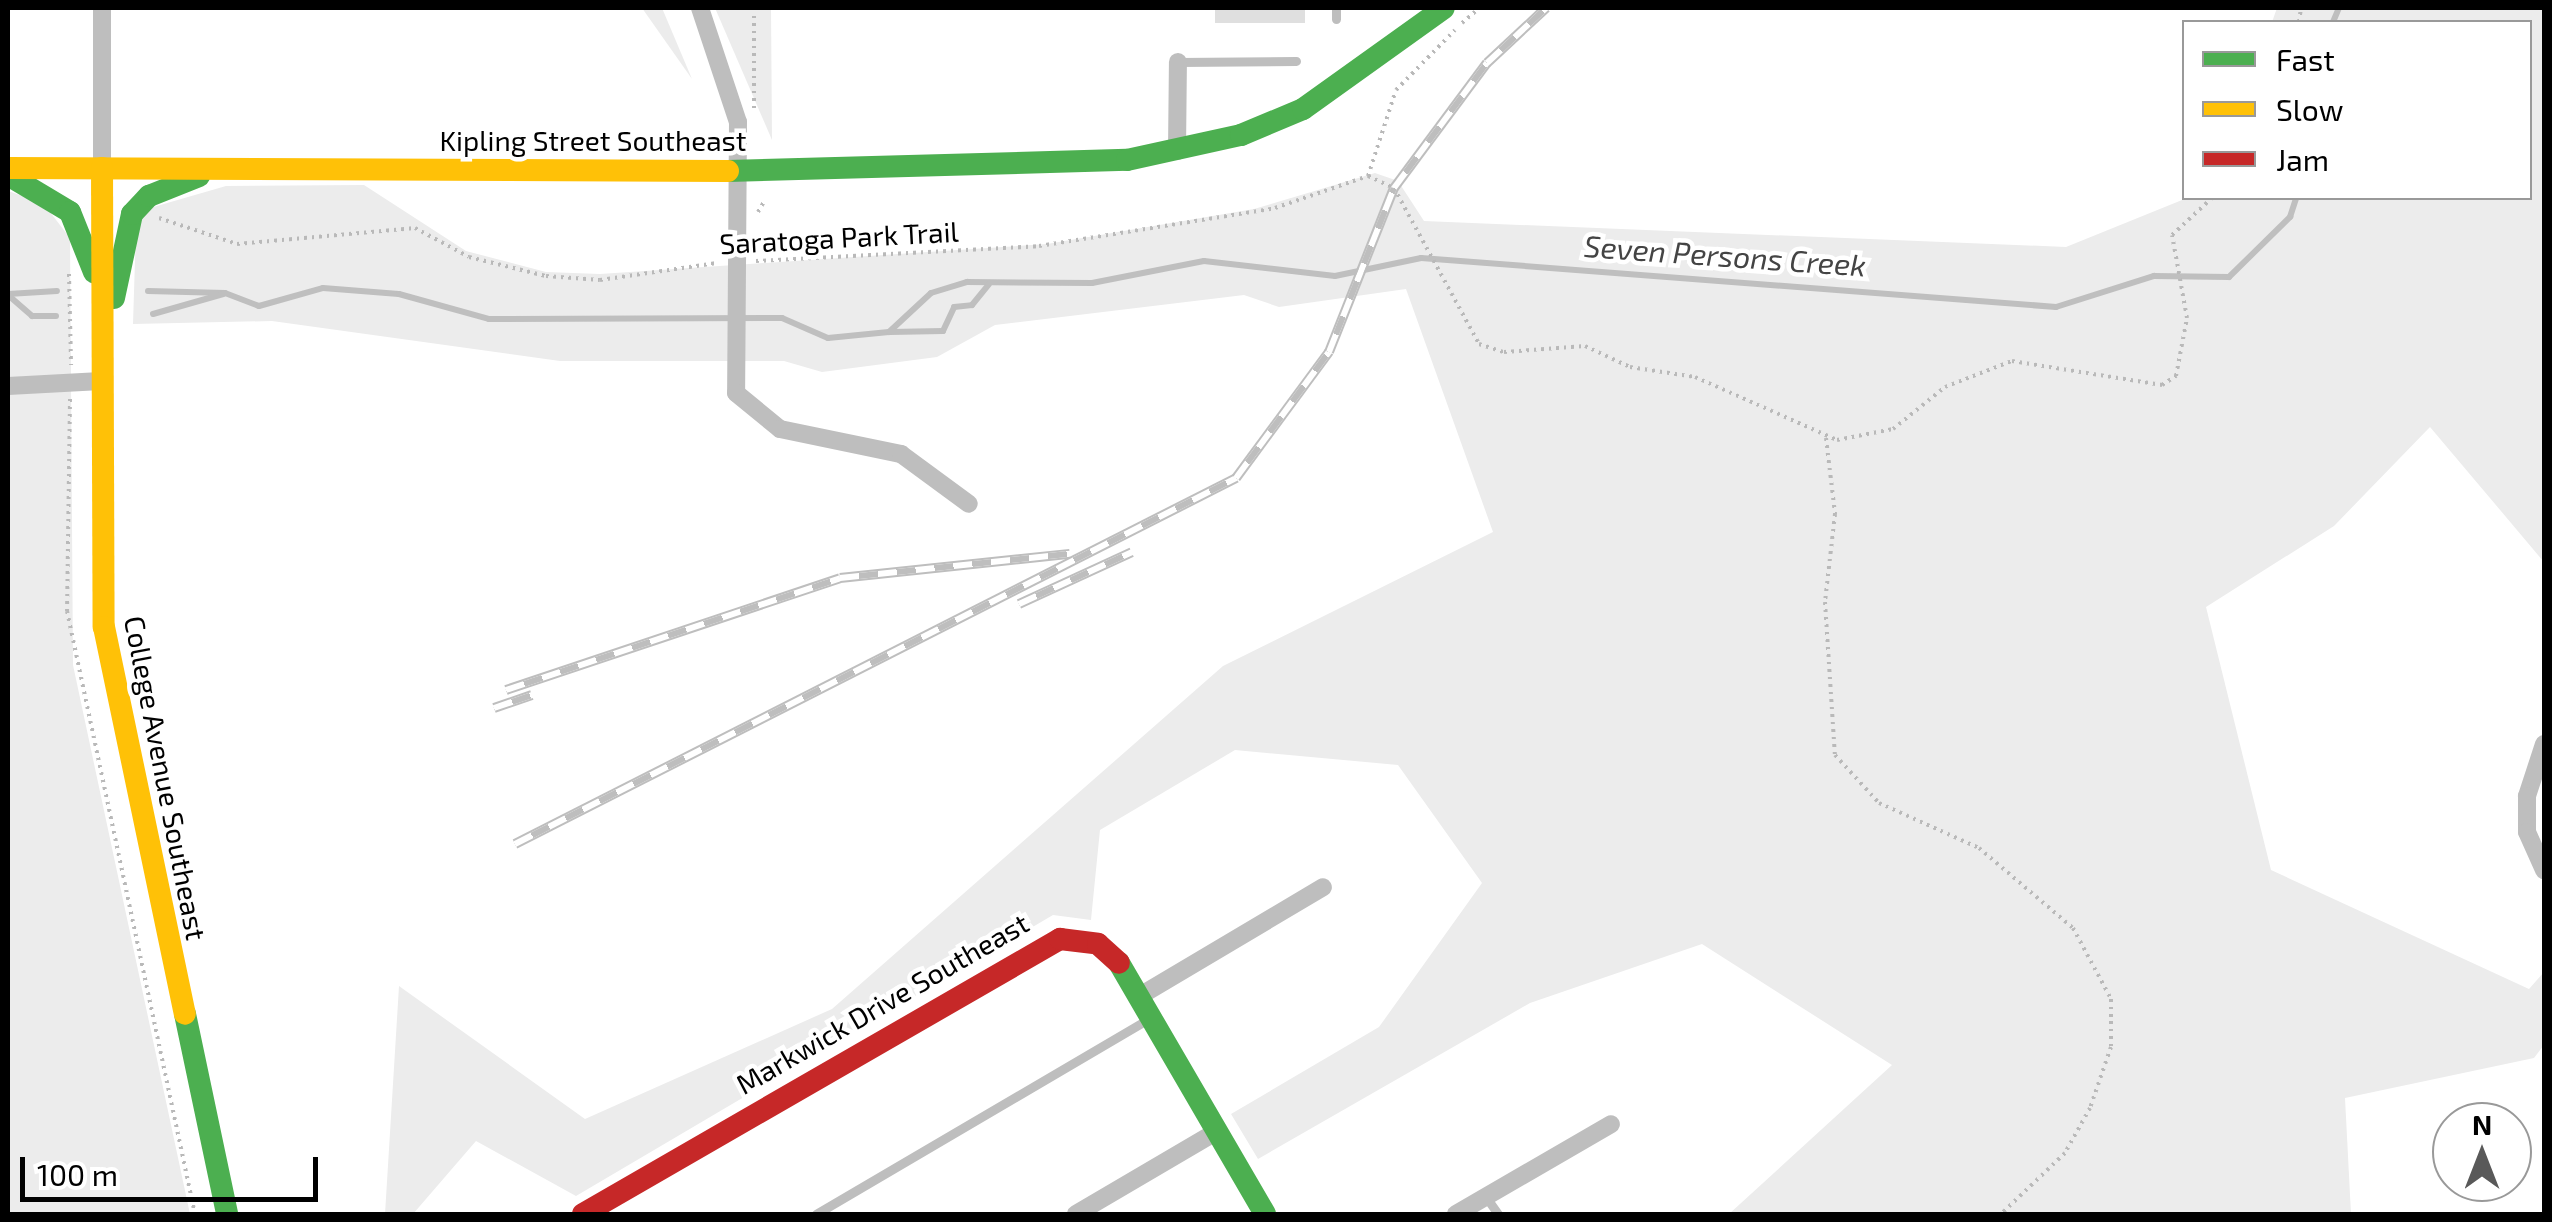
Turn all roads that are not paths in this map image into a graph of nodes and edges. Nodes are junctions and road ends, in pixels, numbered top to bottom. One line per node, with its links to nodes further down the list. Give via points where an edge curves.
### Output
1 (102, 8): 9 (street)
2 (700, 8): 11 (street, via 732,92)
3 (1336, 8): 5 (lane)
4 (1444, 8): 8 (street, Kipling Street Southeast, via 1303,109)
5 (1336, 19)
6 (1296, 61): 7 (lane)
7 (1178, 62): 8 (street)
8 (1177, 151): 11 (street, Kipling Street Southeast, via 1071,166)
9 (102, 168): 10 (street, Kipling Street Southeast); 12 (street, Kipling Street Southeast); 13 (street, College Avenue Southeast)
10 (244, 169): 11 (street, Kipling Street Southeast); 14 (street, via 190,178 138,206)
11 (742, 170): 16 (street, via 734,269 736,393 780,429 901,454)
12 (8, 171): 13 (street, via 70,212)
13 (101, 301): 14 (street, College Avenue Southeast)
14 (101, 370): 15 (street); 26 (street, College Avenue Southeast, via 110,677)
15 (8, 386)
16 (969, 504)
17 (2544, 744): 18 (street, via 2527,796 2527,832)
18 (2544, 870)
19 (1322, 886): 20 (street)
20 (1138, 997): 21 (street, Markwick Drive Southeast); 27 (street, Markwick Drive Southeast, via 1110,951 1045,940)
21 (1150, 1018): 23 (street, Markwick Drive Southeast); 28 (lane)
22 (1611, 1124): 24 (street)
23 (1216, 1132): 25 (street); 30 (street, Markwick Drive Southeast)
24 (1486, 1197): 31 (street); 32 (lane)
25 (1103, 1208): 29 (street)
26 (227, 1214)
27 (583, 1214)
28 (816, 1214)
29 (1076, 1214)
30 (1265, 1214)
31 (1456, 1214)
32 (1498, 1214)

